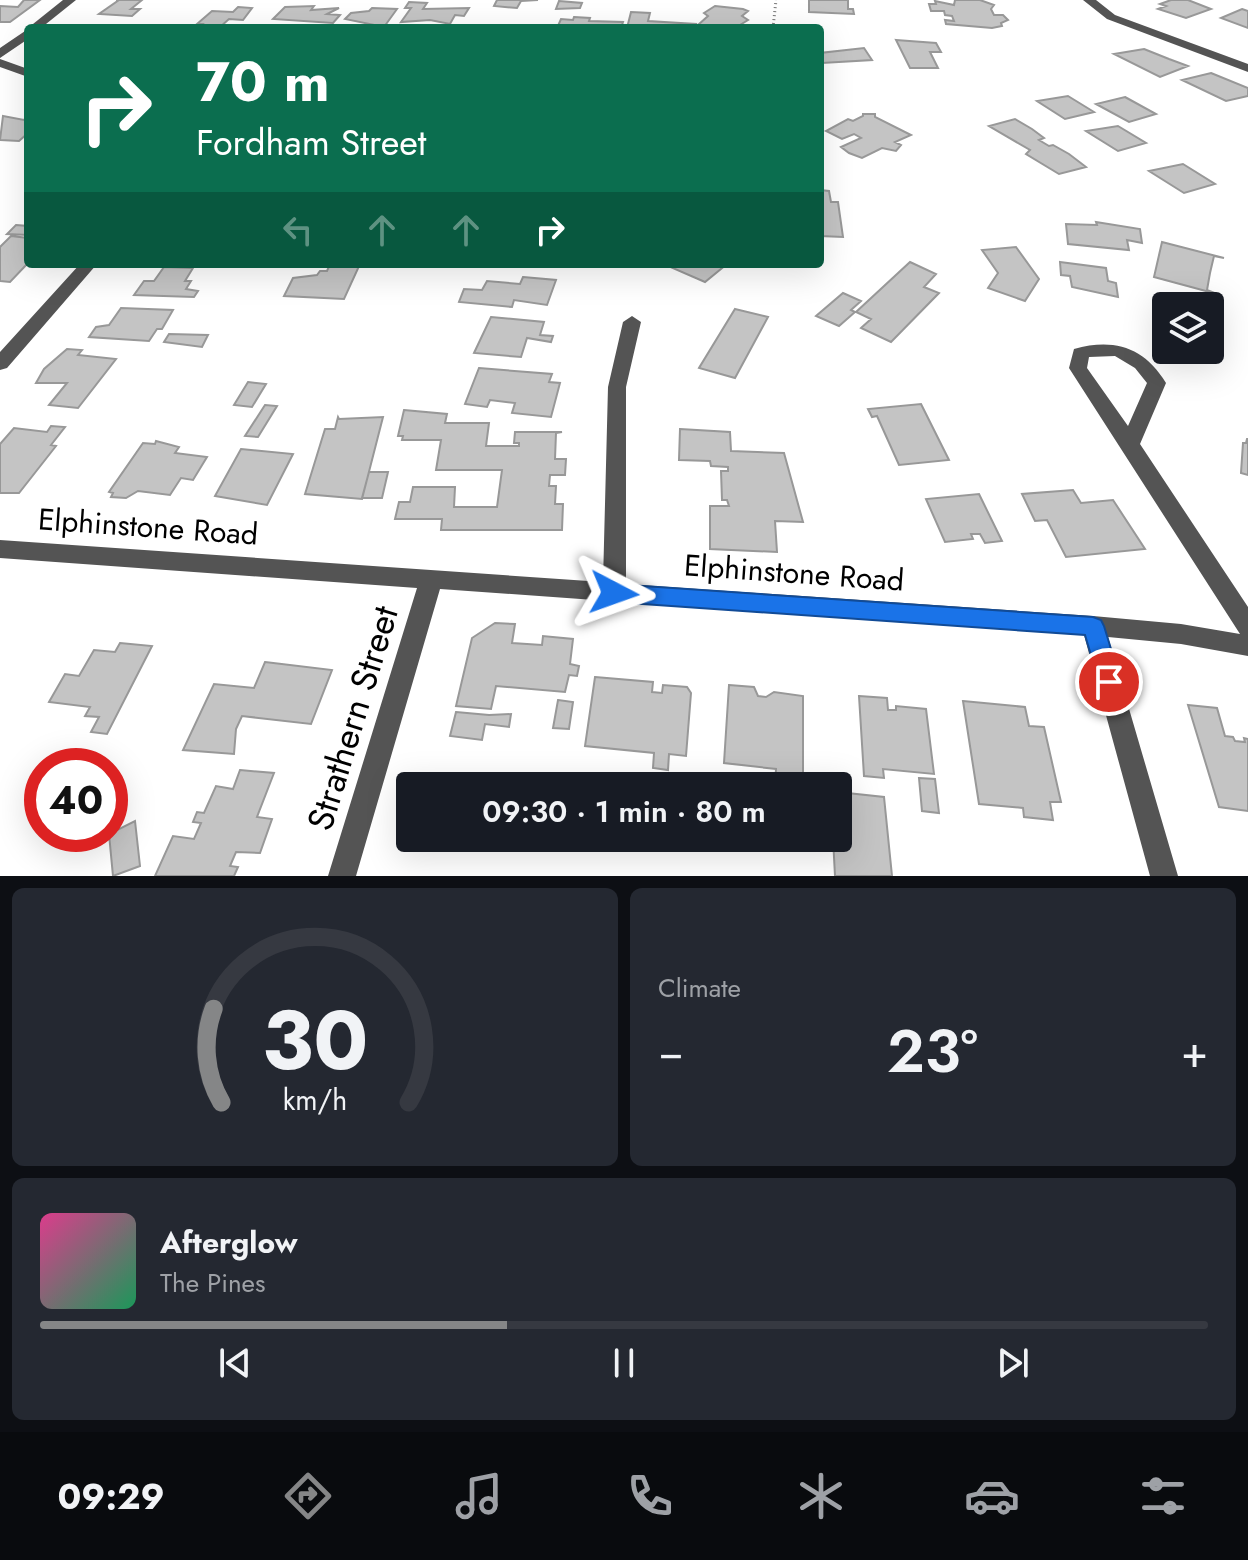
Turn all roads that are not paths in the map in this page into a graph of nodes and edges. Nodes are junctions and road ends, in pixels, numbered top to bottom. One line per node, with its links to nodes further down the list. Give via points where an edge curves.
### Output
1 (70, 0): 4 (street)
2 (1089, 0): 9 (street, via 1111,17)
3 (1109, 0): 7 (street, via 1123,10)
4 (39, 24)
5 (24, 36): 6 (street)
6 (0, 54)
7 (1248, 56)
8 (0, 63): 10 (street)
9 (1248, 68)
10 (24, 72)
11 (85, 268): 13 (street)
12 (632, 322): 17 (street, via 617,387)
13 (0, 364)
14 (1130, 444): 14 (street, via 1085,382 1078,368 1080,353 1101,348 1128,353 1147,365 1157,383); 19 (street)
15 (0, 549): 16 (street, Elphinstone Road)
16 (431, 580): 17 (street, Elphinstone Road); 21 (street, Strathern Street)
17 (614, 593): 18 (street, Elphinstone Road)
18 (1093, 626): 20 (street, Elphinstone Road); 22 (street)
19 (1248, 627)
20 (1248, 646)
21 (342, 876)
22 (1164, 876)

